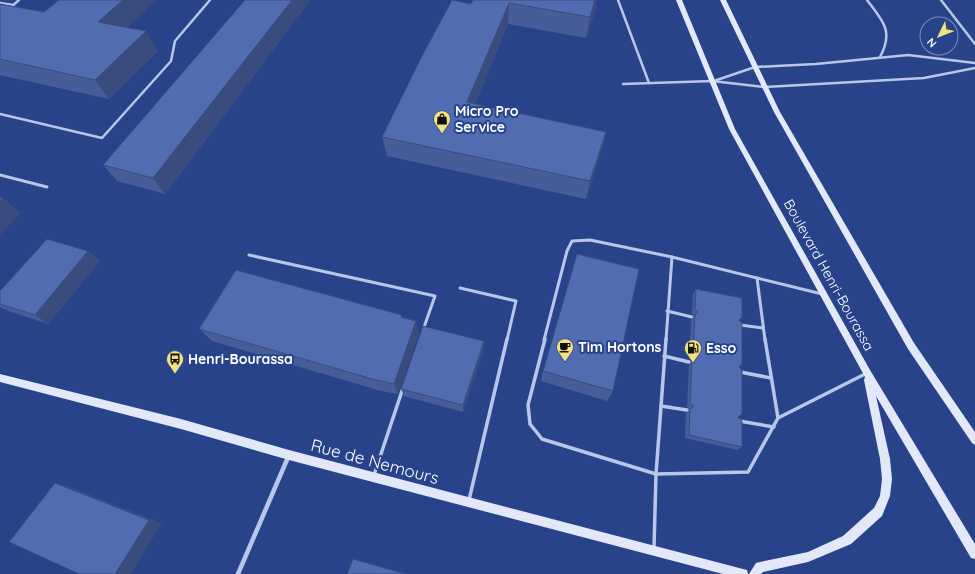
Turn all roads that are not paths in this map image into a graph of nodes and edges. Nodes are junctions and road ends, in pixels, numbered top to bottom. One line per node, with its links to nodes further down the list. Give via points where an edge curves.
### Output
1 (19, 0): 9 (lane)
2 (210, 0): 20 (lane, via 175,41 171,61 102,138)
3 (618, 0): 17 (lane)
4 (679, 0): 16 (main road, Boulevard Henri-Bourassa)
5 (723, 0): 14 (main road)
6 (867, 0): 12 (lane, via 887,32 887,42)
7 (941, 0): 11 (lane)
8 (0, 3): 9 (lane)
9 (13, 5): 10 (lane)
10 (8, 9)
11 (975, 44)
12 (880, 57): 13 (lane, via 908,55); 14 (lane)
13 (975, 63)
14 (755, 67): 16 (lane); 19 (main road)
15 (975, 68): 19 (lane, via 924,78)
16 (712, 82): 17 (lane); 19 (lane); 27 (main road, Boulevard Henri-Bourassa, via 732,128)
17 (649, 83): 18 (lane)
18 (623, 84)
19 (765, 88): 45 (main road, via 911,346)
20 (0, 114)
21 (0, 175): 22 (lane)
22 (47, 187)
23 (249, 255): 32 (lane, via 434,296)
24 (672, 257): 25 (lane); 28 (lane); 47 (lane, via 590,240 572,241 567,251 528,405 530,424 542,439)
25 (757, 278): 27 (lane); 31 (lane)
26 (460, 288): 49 (lane, via 516,301)
27 (825, 295): 36 (main road, Boulevard Henri-Bourassa)
28 (668, 311): 29 (lane); 33 (lane)
29 (692, 317)
30 (738, 325): 31 (lane)
31 (763, 328): 38 (lane)
32 (422, 334)
33 (664, 356): 34 (lane); 40 (lane)
34 (689, 362)
35 (738, 372): 38 (lane)
36 (867, 374): 42 (lane); 51 (main road, Boulevard Henri-Bourassa); 54 (main road, via 887,479 885,496 878,512 847,540 808,556 760,567)
37 (0, 378): 46 (main road, Rue de Nemours, via 181,424)
38 (771, 378): 42 (lane)
39 (404, 387): 48 (lane)
40 (661, 406): 41 (lane); 47 (lane)
41 (687, 410)
42 (778, 418): 44 (lane)
43 (738, 421): 44 (lane)
44 (774, 427): 47 (lane, via 748,472)
45 (975, 440)
46 (289, 455): 48 (main road, Rue de Nemours); 52 (street)
47 (656, 474): 50 (lane)
48 (373, 477): 49 (main road, Rue de Nemours)
49 (468, 502): 50 (main road, Rue de Nemours)
50 (654, 550): 53 (main road, Rue de Nemours)
51 (975, 554)
52 (238, 574)
53 (742, 574)
54 (754, 574)

